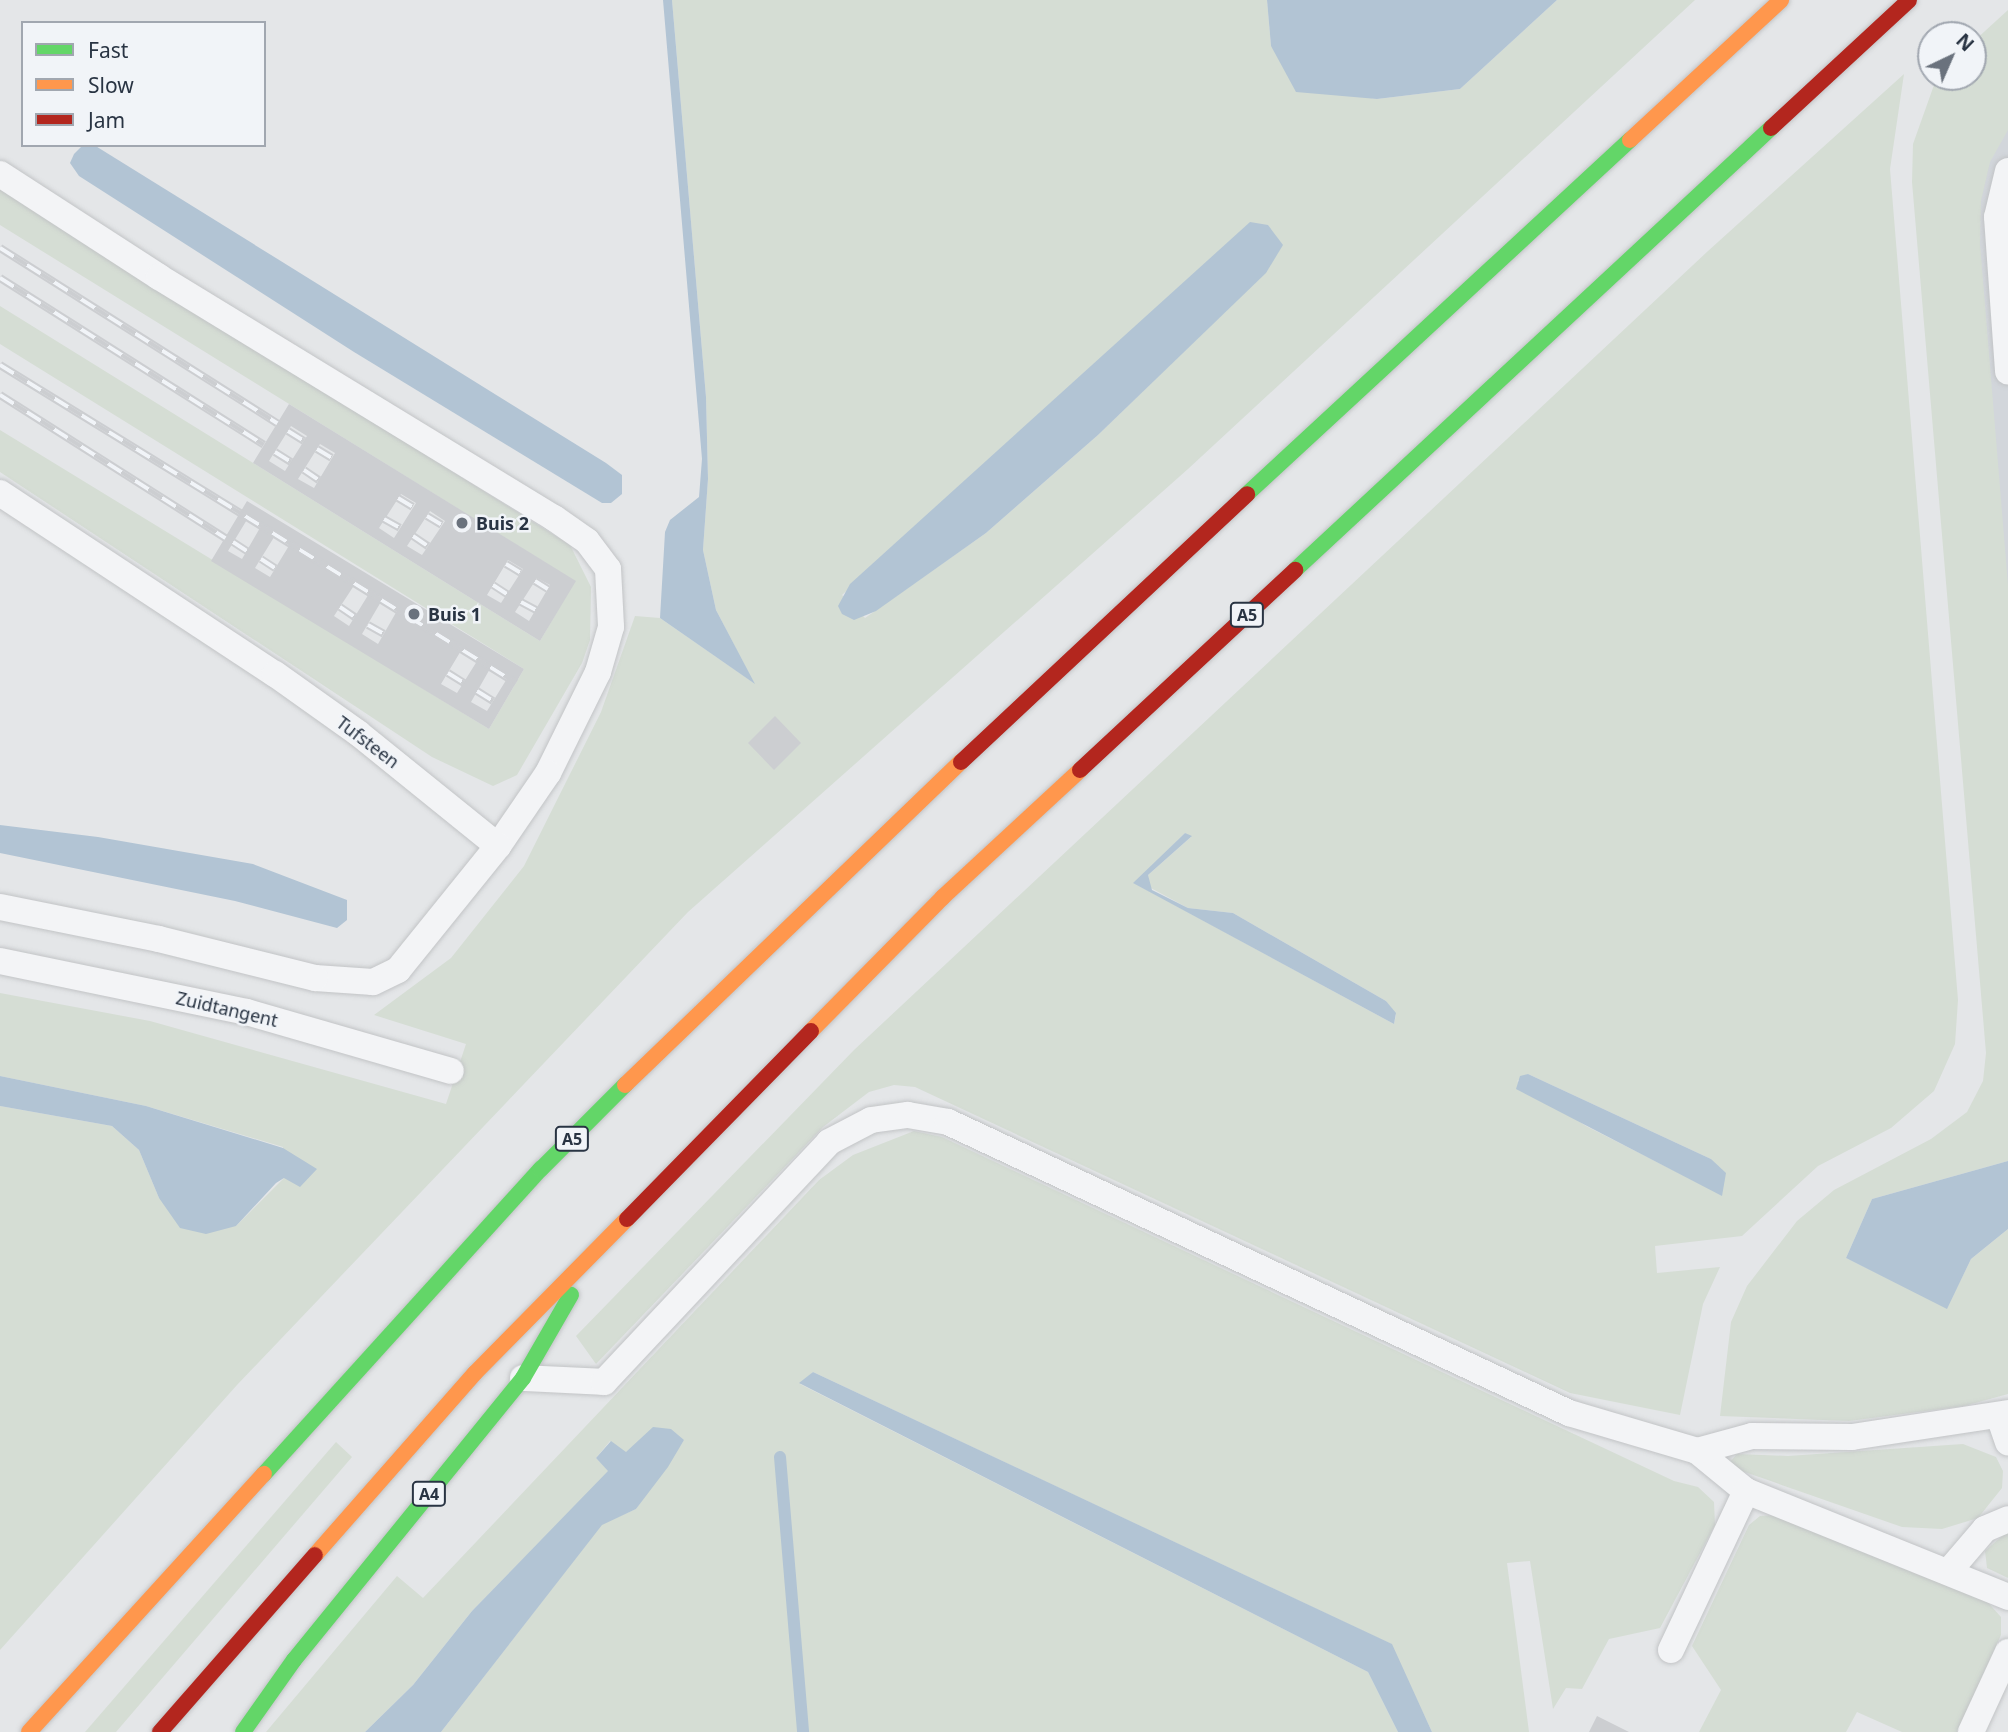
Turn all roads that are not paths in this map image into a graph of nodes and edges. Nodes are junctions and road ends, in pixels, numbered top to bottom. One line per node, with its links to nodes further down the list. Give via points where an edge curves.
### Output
1 (1780, 0): 22 (highway, A5, via 1013,711 714,998 541,1169)
2 (1909, 0): 11 (highway, A5, via 943,897)
3 (2008, 171): 5 (lane, via 1997,217)
4 (0, 174): 7 (lane, via 159,277 555,518 587,541 608,569 611,628 598,672 548,774)
5 (2008, 372)
6 (0, 493): 7 (lane, Tufsteen, via 275,674 358,733)
7 (498, 846): 8 (lane, via 398,970 373,982 347,984)
8 (0, 907)
9 (0, 961): 10 (lane, Zuidtangent, via 247,1012)
10 (451, 1071)
11 (601, 1245): 12 (highway, A4); 25 (highway, A5, via 372,1486)
12 (523, 1378): 15 (lane, via 604,1382 829,1142 871,1120 908,1115 948,1122 1569,1413); 26 (highway, A4, via 294,1660)
13 (2003, 1415): 14 (lane); 15 (lane, via 1852,1437 1752,1436)
14 (2008, 1442)
15 (1697, 1451): 16 (lane)
16 (1745, 1491): 18 (lane); 20 (lane)
17 (2008, 1519): 18 (lane, via 1985,1529)
18 (1948, 1571): 19 (lane)
19 (2008, 1597)
20 (1671, 1650)
21 (2008, 1652): 27 (lane)
22 (62, 1692): 23 (highway, A5); 24 (highway, A5)
23 (13, 1732)
24 (29, 1732)
25 (160, 1732)
26 (243, 1732)
27 (1971, 1732)

